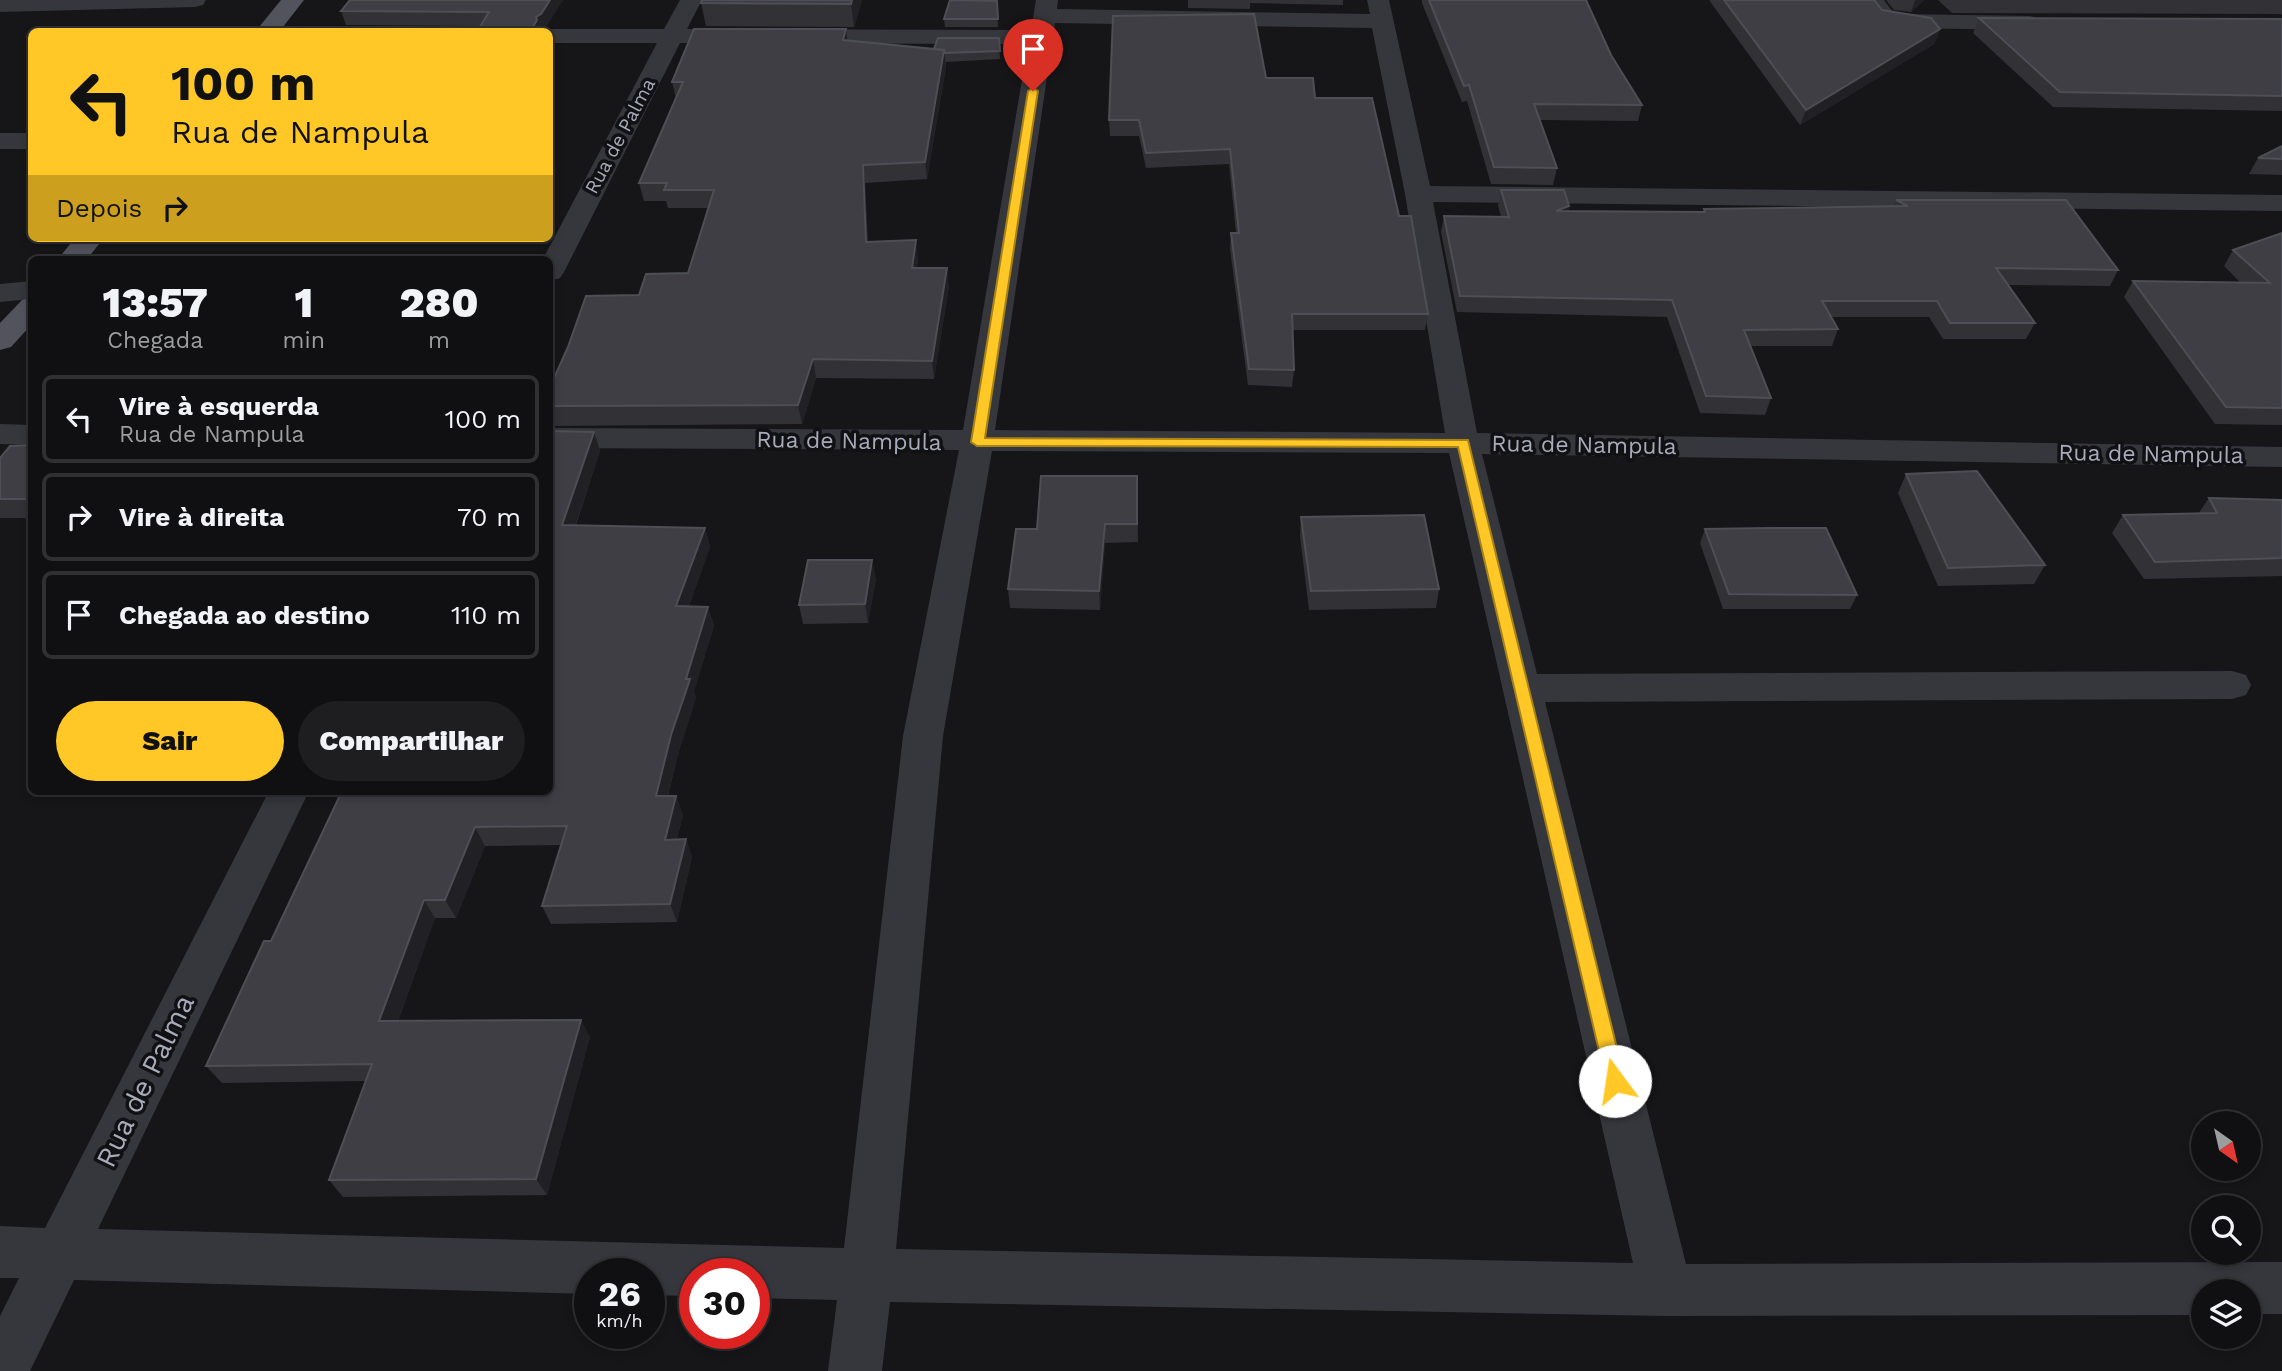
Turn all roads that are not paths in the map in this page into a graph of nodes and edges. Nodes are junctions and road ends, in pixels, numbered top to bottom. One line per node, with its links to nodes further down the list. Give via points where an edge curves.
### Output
1 (195, 0): 5 (street)
2 (293, 0): 9 (main road)
3 (691, 0): 11 (street, Rua de Palma)
4 (1872, 0): 8 (street, via 1885,17 1899,21)
5 (0, 5)
6 (1381, 11): 7 (street); 14 (street)
7 (1045, 18): 11 (street); 26 (street)
8 (2058, 23)
9 (269, 28)
10 (553, 36): 11 (street)
11 (673, 36): 18 (street, Rua de Palma)
12 (0, 141): 13 (street)
13 (28, 141)
14 (1418, 194): 15 (street); 27 (street)
15 (2282, 203)
16 (87, 242): 17 (main road)
17 (75, 256)
18 (553, 266)
19 (28, 290): 20 (street)
20 (0, 293)
21 (28, 310): 22 (main road)
22 (0, 341)
23 (0, 434): 24 (street)
24 (28, 435)
25 (553, 438): 26 (street, Rua de Nampula)
26 (977, 442): 27 (street, Rua de Nampula); 34 (street, via 923,736)
27 (1463, 443): 28 (street, Rua de Nampula); 30 (street)
28 (2282, 457)
29 (2232, 685): 30 (street)
30 (1521, 688): 36 (street)
31 (287, 795): 33 (street, Rua de Palma)
32 (0, 1252): 33 (street)
33 (61, 1253): 34 (street); 37 (street, Rua de Palma)
34 (867, 1275): 36 (street); 38 (street)
35 (2282, 1288): 36 (street)
36 (1665, 1290)
37 (1, 1371)
38 (855, 1371)

